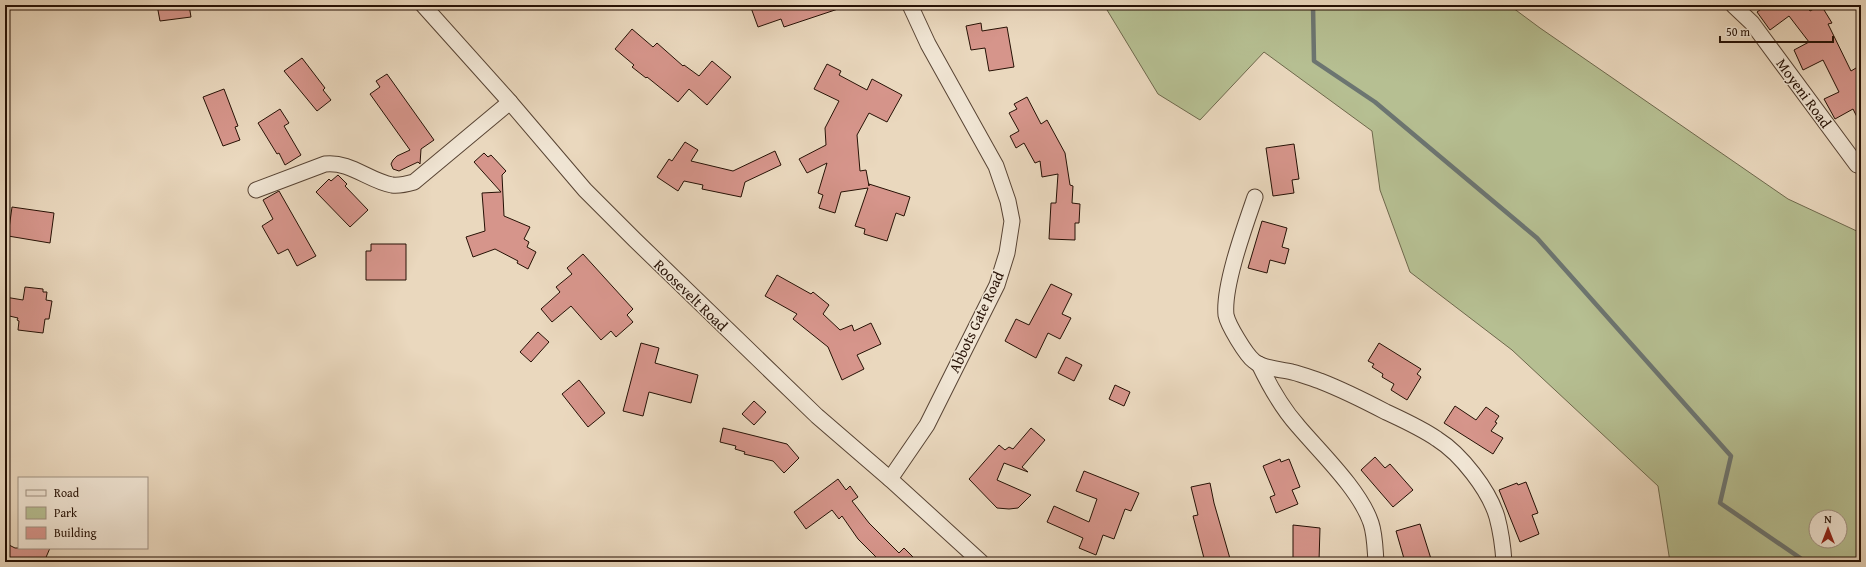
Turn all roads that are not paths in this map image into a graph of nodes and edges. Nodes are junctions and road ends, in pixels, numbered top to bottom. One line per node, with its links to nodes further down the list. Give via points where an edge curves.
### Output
1 (423, 5): 4 (street, Roosevelt Road)
2 (910, 5): 9 (street, Abbots Gate Road, via 928,44 996,166 1012,221 1007,253 997,285 927,425)
3 (1733, 5): 5 (street, Moyeni Road, via 1752,24 1784,65)
4 (510, 102): 6 (street, via 414,182 392,185 333,163); 9 (street, Roosevelt Road, via 585,190 629,235 817,416)
5 (1857, 165)
6 (256, 190)
7 (1255, 198): 8 (street, via 1238,250 1226,316 1250,357)
8 (1259, 364): 11 (street, via 1280,404 1327,458 1367,514); 12 (street, via 1321,382 1376,406 1438,439 1457,456 1488,498 1496,517)
9 (890, 480): 10 (street, Roosevelt Road)
10 (981, 562)
11 (1376, 562)
12 (1504, 562)

